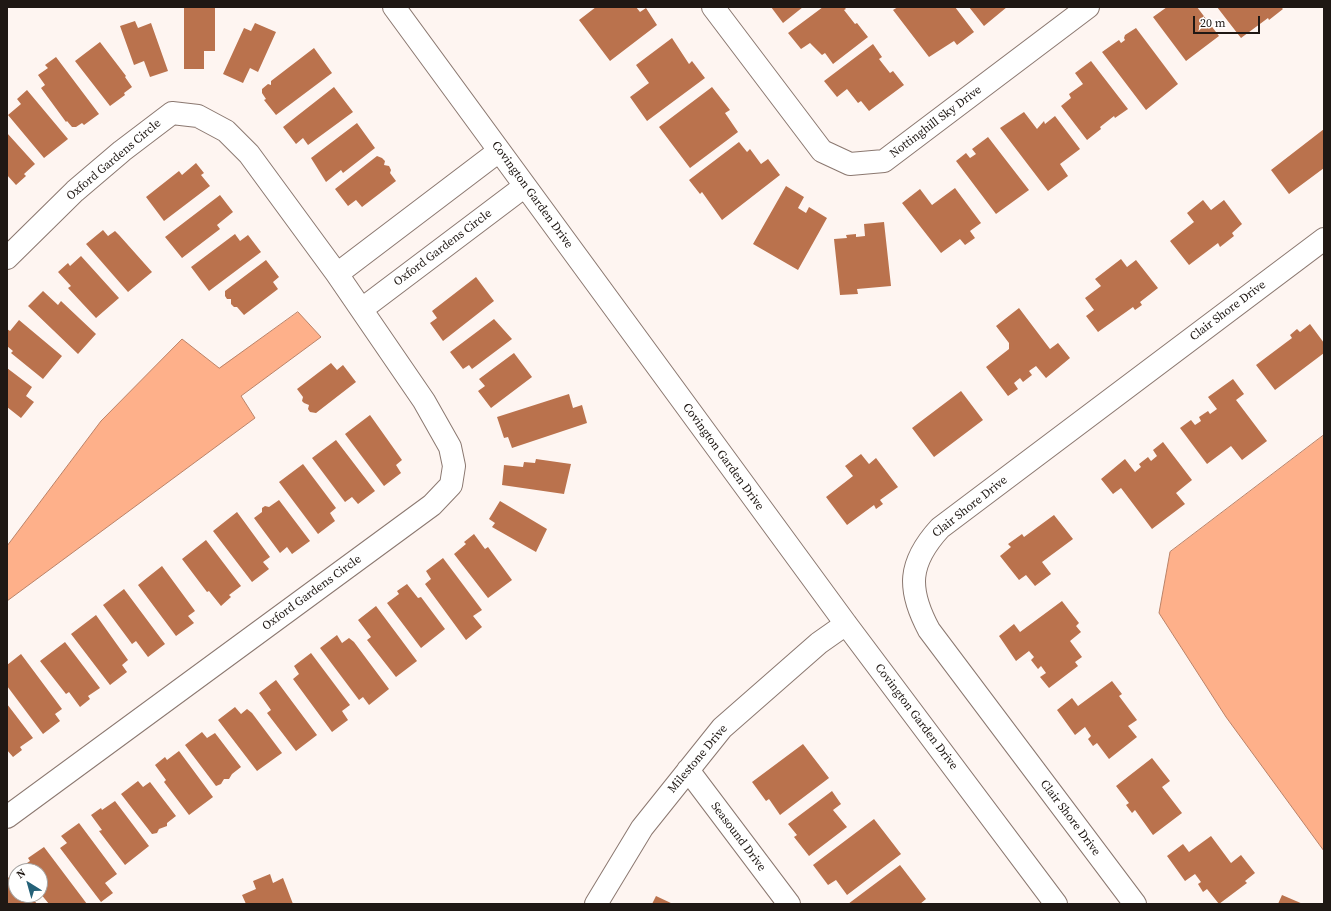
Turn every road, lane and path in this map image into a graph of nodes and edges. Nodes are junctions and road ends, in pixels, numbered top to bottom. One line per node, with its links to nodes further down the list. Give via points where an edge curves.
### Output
1 (394, 7): 4 (street, Covington Garden Drive)
2 (713, 7): 3 (street, Nottinghill Sky Drive, via 822,151 850,164 884,161)
3 (1088, 7)
4 (499, 151): 5 (street, Covington Garden Drive); 8 (street)
5 (525, 186): 9 (street, Oxford Gardens Circle); 10 (street, Covington Garden Drive)
6 (1324, 239): 16 (street, Clair Shore Drive, via 940,528 926,543 913,577 919,612 929,630)
7 (7, 258): 8 (street, Oxford Gardens Circle, via 75,191 172,113 198,116 226,131 249,154)
8 (337, 274): 9 (street, Oxford Gardens Circle)
9 (362, 309): 12 (street, Oxford Gardens Circle, via 424,401 450,448 454,466 451,485 432,505)
10 (846, 624): 11 (street, Milestone Drive, via 819,643 722,728); 15 (street, Covington Garden Drive)
11 (688, 770): 13 (street, Milestone Drive, via 642,828); 14 (street, Seasound Drive)
12 (7, 817)
13 (596, 904)
14 (789, 904)
15 (1056, 904)
16 (1135, 904)

